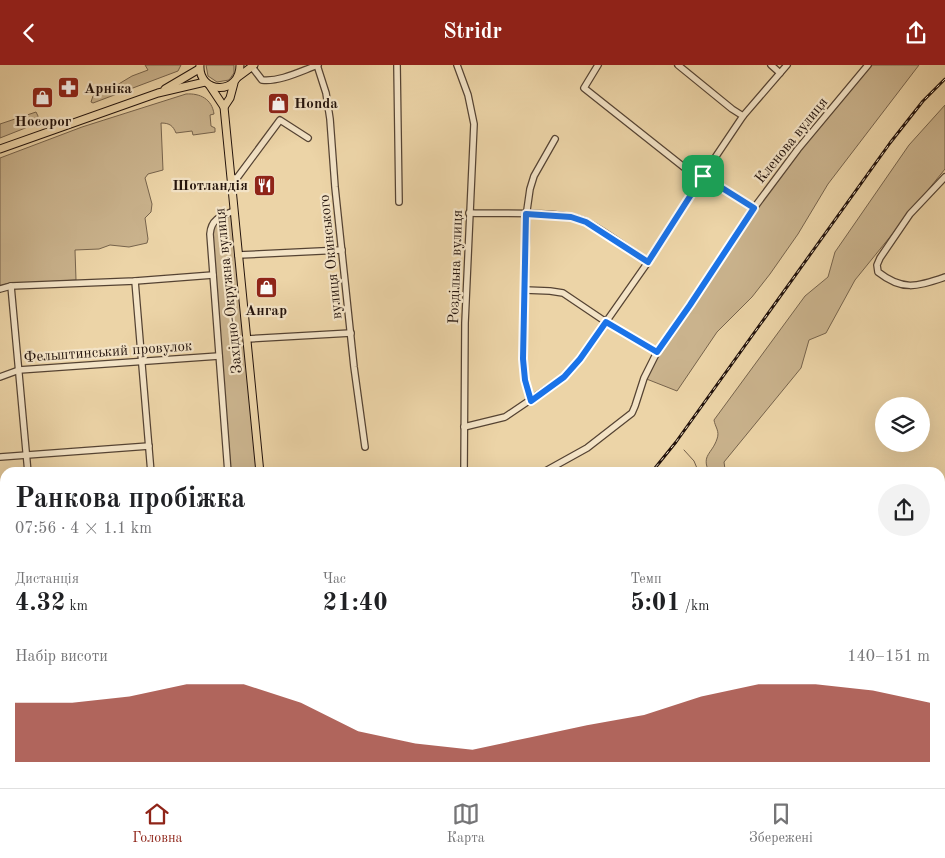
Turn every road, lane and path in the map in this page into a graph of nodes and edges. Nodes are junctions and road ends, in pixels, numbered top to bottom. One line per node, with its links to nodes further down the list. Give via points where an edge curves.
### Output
1 (240, 65): 13 (main road, Західно-Окружна вулиця)
2 (317, 65): 9 (street, via 268,80 262,79); 29 (street, вулиця Окинського, via 330,119)
3 (397, 65): 24 (street)
4 (457, 65): 27 (street, Роздільна вулиця, via 474,124)
5 (678, 65): 17 (street)
6 (771, 65): 12 (street)
7 (787, 65): 12 (street)
8 (868, 65): 25 (street, Кленова вулиця)
9 (253, 66): 13 (main road)
10 (596, 66): 23 (street, via 584,88)
11 (200, 67): 14 (main road, Західно-Окружна вулиця); 15 (main road)
12 (780, 73): 17 (street)
13 (236, 80): 14 (main road, via 223,88); 16 (main road, Західно-Окружна вулиця)
14 (208, 84): 15 (main road); 16 (main road, Західно-Окружна вулиця)
15 (158, 93): 20 (main road)
16 (224, 107): 22 (main road, Західно-Окружна вулиця)
17 (744, 116): 23 (street)
18 (308, 138): 22 (street, via 280,121 237,178)
19 (555, 139): 28 (street, via 534,176)
20 (0, 149)
21 (945, 177): 33 (street, via 910,214 877,265 878,272 895,284 910,286)
22 (231, 178): 26 (main road, Західно-Окружна вулиця)
23 (702, 178): 25 (street); 31 (street)
24 (400, 202)
25 (754, 208): 41 (street, Кленова вулиця)
26 (234, 211): 30 (main road, Західно-Окружна вулиця); 32 (street, via 219,217 210,228)
27 (469, 213): 28 (street); 47 (street, Роздільна вулиця)
28 (526, 214): 31 (street, via 571,217 586,222); 37 (street)
29 (342, 250): 30 (street); 39 (street, вулиця Окинського)
30 (238, 255): 40 (main road, Західно-Окружна вулиця)
31 (648, 262): 38 (street)
32 (213, 275): 34 (street); 42 (street)
33 (945, 277)
34 (135, 281): 35 (street); 43 (street)
35 (11, 286): 36 (street); 44 (street)
36 (0, 289)
37 (525, 290): 38 (street, via 563,293); 46 (street, via 523,359)
38 (606, 322): 41 (street); 46 (street, via 564,377)
39 (351, 333): 40 (street); 49 (street, вулиця Окинського)
40 (247, 339): 55 (main road, Західно-Окружна вулиця)
41 (657, 352): 57 (street, Кленова вулиця, via 632,413 587,448)
42 (219, 356): 43 (street, Фельштинський провулок); 54 (street)
43 (142, 362): 44 (street, Фельштинський провулок); 48 (street)
44 (19, 370): 45 (street, Фельштинський провулок); 50 (street)
45 (0, 377)
46 (531, 401): 47 (street, via 506,417)
47 (464, 427): 56 (street, Роздільна вулиця)
48 (149, 446): 50 (street); 53 (street)
49 (365, 447)
50 (26, 454): 51 (street); 52 (street)
51 (0, 457)
52 (27, 467)
53 (151, 467)
54 (228, 467)
55 (259, 467)
56 (464, 467)
57 (553, 467)

